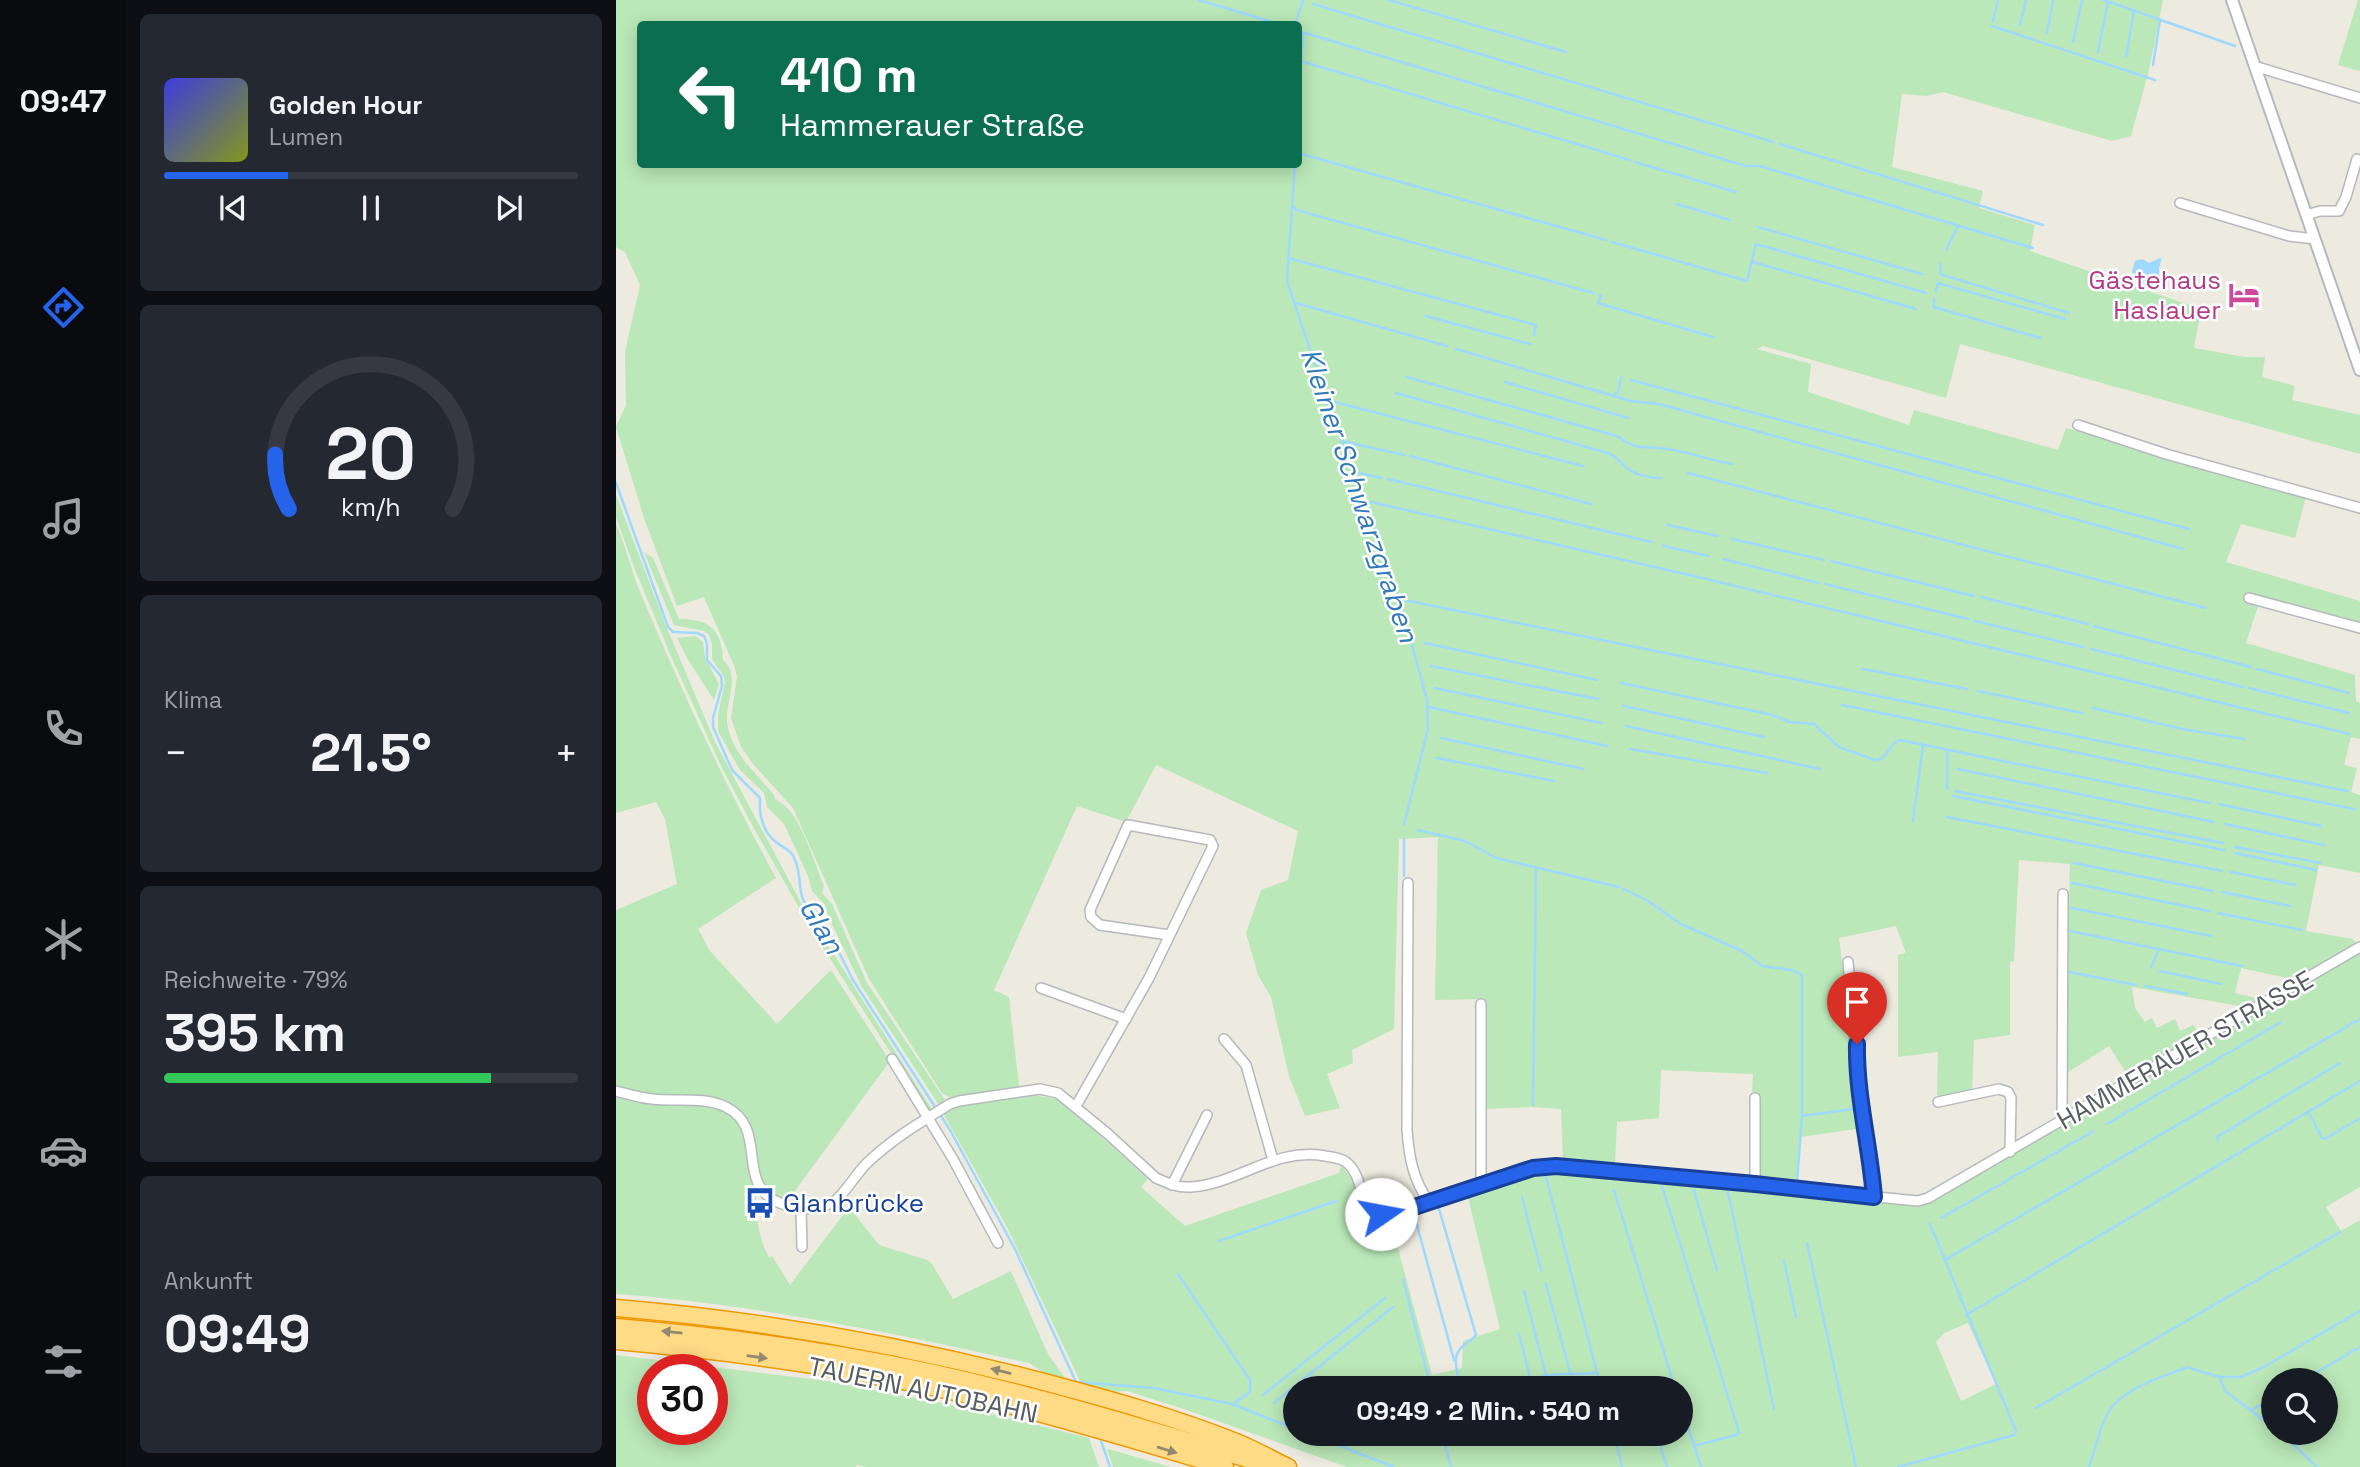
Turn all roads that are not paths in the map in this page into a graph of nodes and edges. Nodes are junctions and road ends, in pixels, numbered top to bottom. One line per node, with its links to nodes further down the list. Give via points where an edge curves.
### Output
1 (2232, 0): 2 (street)
2 (2254, 66): 3 (street); 6 (street)
3 (2360, 98)
4 (2357, 159): 6 (street, via 2339,211)
5 (2180, 203): 7 (street, via 2289,236)
6 (2306, 215): 7 (street)
7 (2315, 239): 8 (street)
8 (2360, 370)
9 (2078, 425): 10 (street)
10 (2360, 508)
11 (2249, 598): 12 (street)
12 (2360, 628)
13 (1408, 883): 36 (street, via 1407,1130 1412,1168)
14 (2063, 894): 29 (street)
15 (1169, 934): 15 (street, via 1100,925 1091,917 1090,910 1128,825 1210,840 1213,846); 20 (street)
16 (2360, 947): 29 (street, HAMMERAUER STRASSE)
17 (1848, 962): 35 (street)
18 (1041, 988): 20 (street)
19 (1481, 1004): 32 (street)
20 (1126, 1019): 26 (street)
21 (1224, 1039): 31 (street, via 1246,1065)
22 (892, 1059): 28 (street)
23 (616, 1090): 37 (street, via 654,1100 709,1102 732,1111 749,1132 761,1191 772,1200)
24 (1755, 1098): 33 (street)
25 (1938, 1102): 30 (street, via 1999,1089 2008,1092)
26 (1076, 1106): 28 (street, via 1058,1093 1040,1089 959,1101); 34 (street, via 1156,1178)
27 (1207, 1115): 34 (street)
28 (929, 1118): 37 (street, via 869,1161 837,1199); 38 (street)
29 (2062, 1122): 30 (street, HAMMERAUER STRASSE)
30 (2010, 1152): 35 (street, HAMMERAUER STRASSE, via 1928,1198)
31 (1273, 1160): 34 (street, HAMMERAUER STRASSE, via 1211,1183); 36 (street, HAMMERAUER STRASSE, via 1313,1155 1346,1162 1369,1206 1381,1214)
32 (1481, 1184): 33 (street, HAMMERAUER STRASSE, via 1556,1166); 36 (street, HAMMERAUER STRASSE)
33 (1755, 1184): 35 (street, HAMMERAUER STRASSE)
34 (1172, 1185)
35 (1874, 1197)
36 (1429, 1202)
37 (801, 1209): 39 (street)
38 (999, 1243)
39 (802, 1247)
40 (616, 1308): 45 (highway, one-way to 40, via 1237,1442 1094,1396 913,1351 728,1319)
41 (616, 1327): 44 (highway, one-way to 41, via 1102,1415 931,1372 768,1343)
42 (616, 1341): 43 (highway, TAUERN AUTOBAHN, one-way to 43, via 826,1367 940,1389)
43 (1225, 1467)
44 (1273, 1467)
45 (1288, 1467)

